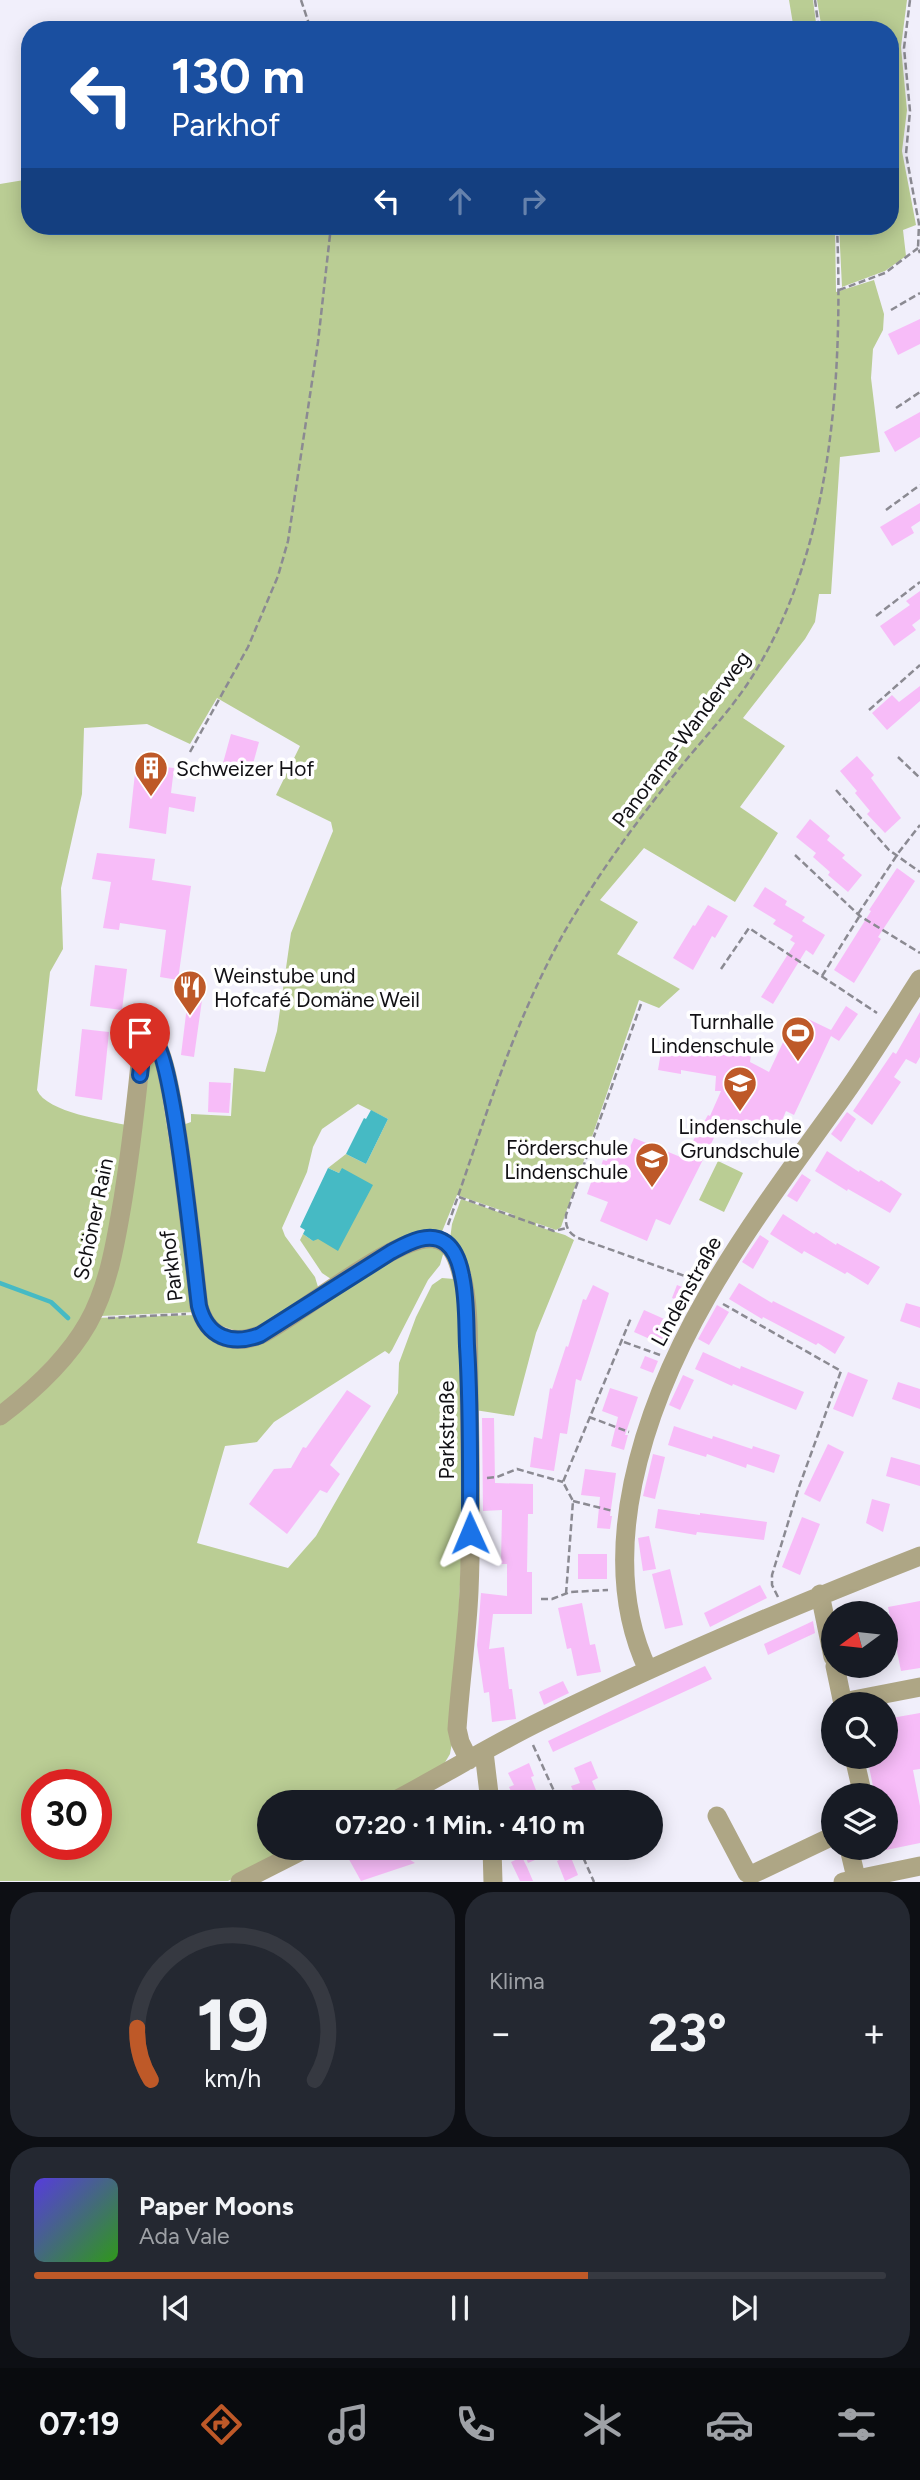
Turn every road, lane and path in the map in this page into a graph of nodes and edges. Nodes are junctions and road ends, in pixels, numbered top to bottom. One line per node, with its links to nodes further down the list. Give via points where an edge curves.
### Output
1 (301, 0): 4 (path)
2 (815, 0): 5 (path)
3 (910, 0): 8 (path, via 904,48 910,107 906,154 919,224)
4 (308, 21)
5 (818, 21)
6 (330, 235): 21 (path, via 286,550 248,647)
7 (837, 235): 10 (path, Panorama-Wanderweg)
8 (918, 248): 9 (path); 10 (path, via 885,273)
9 (920, 253)
10 (839, 290): 37 (path, Panorama-Wanderweg, via 824,471 807,550 784,614 745,687 643,815 566,929 505,1062)
11 (920, 293): 12 (path)
12 (891, 310)
13 (920, 392): 14 (path)
14 (897, 408)
15 (920, 485): 16 (path)
16 (886, 510)
17 (920, 582): 18 (path)
18 (876, 616)
19 (920, 665): 20 (path)
20 (869, 710)
21 (190, 752)
22 (898, 757): 23 (path)
23 (920, 778)
24 (836, 790): 27 (path)
25 (920, 825): 27 (path)
26 (795, 855): 29 (path)
27 (896, 856): 28 (path); 29 (path)
28 (920, 872)
29 (859, 915): 30 (path); 32 (path)
30 (920, 953)
31 (722, 969): 32 (path, via 749,929)
32 (822, 976): 35 (path)
33 (920, 979): 35 (street, Lindenstraße)
34 (641, 1004): 38 (path, via 566,1215)
35 (893, 1023): 40 (street, Lindenstraße)
36 (148, 1038): 41 (street, Parkhof, via 161,1048 170,1089); 46 (street, Schöner Rain, via 142,1044 120,1217 99,1297 65,1356)
37 (459, 1197): 38 (path, via 556,1231); 39 (path, Panorama-Wanderweg)
38 (567, 1228): 40 (path, via 578,1238 696,1280)
39 (445, 1242): 41 (street, Parkhof, via 424,1238 396,1249 254,1338 224,1338 212,1332); 64 (street, Parkstraße, via 459,1265 464,1289 469,1372 470,1553 457,1729 458,1738)
40 (709, 1291): 45 (street, Lindenstraße); 59 (path, via 841,1371 772,1575)
41 (201, 1313): 42 (path)
42 (105, 1318)
43 (631, 1318): 44 (path)
44 (623, 1341): 45 (path); 47 (path)
45 (673, 1360): 48 (street, Lindenstraße)
46 (0, 1416)
47 (589, 1417): 48 (path); 50 (path)
48 (644, 1437): 52 (street, Lindenstraße)
49 (497, 1477): 50 (path, via 517,1469)
50 (563, 1482): 51 (path)
51 (573, 1501): 52 (path); 55 (path)
52 (627, 1513): 54 (street, Lindenstraße)
53 (920, 1556): 56 (street)
54 (626, 1588): 55 (path); 60 (street, Lindenstraße, via 633,1634)
55 (566, 1594): 57 (path)
56 (820, 1594): 58 (street); 59 (street)
57 (541, 1599)
58 (821, 1601)
59 (783, 1610): 60 (street)
60 (648, 1670): 63 (street)
61 (920, 1687): 62 (street)
62 (896, 1692)
63 (526, 1729): 64 (street); 67 (path)
64 (476, 1756): 65 (street); 66 (street, Parkstraße)
65 (414, 1790)
66 (486, 1790)
67 (554, 1790)
68 (717, 1816): 69 (street, via 747,1873)
69 (821, 1842)
70 (283, 1860): 75 (street)
71 (492, 1860): 76 (street)
72 (584, 1860): 77 (path)
73 (850, 1860): 78 (street)
74 (920, 1866): 78 (street)
75 (240, 1881)
76 (493, 1881)
77 (594, 1881)
78 (852, 1881)

